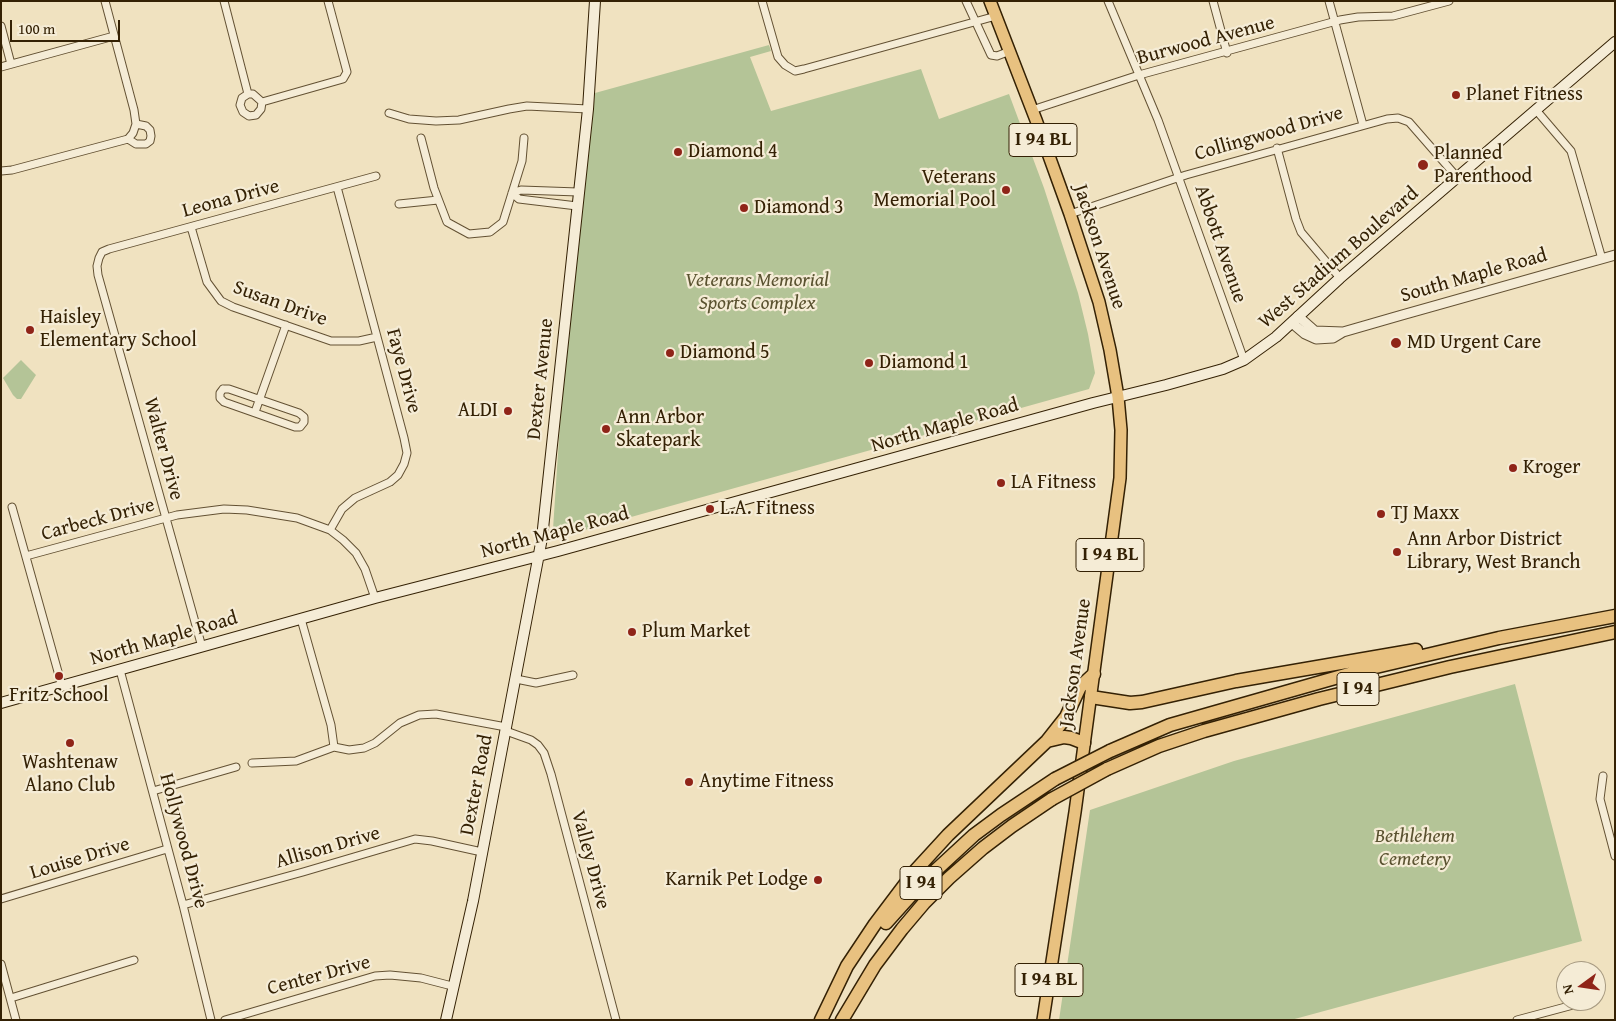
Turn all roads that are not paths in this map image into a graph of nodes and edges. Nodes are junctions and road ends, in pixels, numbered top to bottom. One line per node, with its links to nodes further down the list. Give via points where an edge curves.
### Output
1 (105, 1): 16 (street)
2 (224, 1): 23 (street)
3 (328, 1): 24 (street, via 347,72 343,80)
4 (595, 1): 25 (main road, Dexter Avenue)
5 (762, 1): 14 (street, via 778,56 795,71)
6 (966, 1): 14 (street)
7 (990, 1): 12 (main road, Jackson Avenue / I 94 BL)
8 (1108, 1): 22 (street, Abbott Avenue)
9 (1213, 1): 19 (street)
10 (1328, 1): 13 (street)
11 (1448, 1): 13 (street, Burwood Avenue, via 1393,16 1358,17)
12 (996, 16): 14 (street); 18 (main road, Jackson Avenue / I 94 BL)
13 (1334, 22): 19 (street, Burwood Avenue); 30 (street)
14 (976, 23): 18 (street, via 991,55)
15 (1, 26): 20 (street)
16 (114, 36): 20 (street); 29 (street)
17 (1615, 42): 27 (main road, West Stadium Boulevard)
18 (1010, 51): 26 (main road, Jackson Avenue / I 94 BL)
19 (1227, 52): 22 (street, Burwood Avenue)
20 (11, 64): 21 (street)
21 (1, 66)
22 (1139, 75): 26 (street, Burwood Avenue); 37 (street, Abbott Avenue)
23 (248, 94): 24 (street); 24 (street, via 242,98 242,112 256,115)
24 (262, 102)
25 (588, 109): 28 (street, via 527,106 459,120 436,121 409,119); 40 (main road, Dexter Avenue)
26 (1032, 110): 45 (main road, Jackson Avenue / I 94 BL)
27 (1536, 110): 38 (main road, West Stadium Boulevard); 49 (street, via 1571,151)
28 (389, 113)
29 (136, 124): 31 (street); 31 (street, via 150,130 150,141 136,144)
30 (1363, 124): 34 (street, Collingwood Drive); 38 (street, Collingwood Drive, via 1398,118 1410,122)
31 (130, 136): 35 (street)
32 (421, 138): 42 (street)
33 (524, 138): 41 (street, via 522,161)
34 (1277, 148): 37 (street, Collingwood Drive); 50 (street, via 1301,232)
35 (1, 171)
36 (376, 176): 39 (street, Leona Drive)
37 (1180, 177): 45 (street, Collingwood Drive); 54 (street, Abbott Avenue)
38 (1457, 178): 50 (main road, West Stadium Boulevard)
39 (337, 187): 46 (street, Leona Drive); 53 (street, Faye Drive)
40 (578, 192): 41 (street, via 521,190); 44 (main road, Dexter Avenue)
41 (512, 193): 42 (street, via 502,222 490,232 469,234 447,222); 44 (street, via 519,199)
42 (438, 200): 43 (street)
43 (399, 204)
44 (577, 206): 62 (main road, Dexter Avenue)
45 (1070, 214): 55 (main road, Jackson Avenue / I 94 BL, via 1099,302)
46 (191, 227): 48 (street, Leona Drive, via 109,249); 52 (street, Susan Drive, via 207,282 221,301)
47 (1615, 255): 49 (street, South Maple Road)
48 (99, 258): 59 (street, Walter Drive, via 98,275)
49 (1602, 259): 51 (street, South Maple Road, via 1343,332 1316,331)
50 (1340, 278): 51 (main road, West Stadium Boulevard)
51 (1295, 320): 54 (main road, West Stadium Boulevard)
52 (286, 325): 53 (street, Susan Drive, via 345,342); 56 (street)
53 (377, 337): 60 (street, Faye Drive, via 407,453 398,474 390,482 355,498 342,509)
54 (1244, 360): 55 (main road, via 1223,369)
55 (1118, 397): 62 (main road, North Maple Road); 70 (main road, Jackson Avenue / I 94 BL, via 1120,478)
56 (260, 399): 57 (street); 57 (street, via 229,389 220,393 224,402); 57 (street, via 299,413 304,422 295,427)
57 (254, 412)
58 (12, 507): 61 (street)
59 (165, 518): 60 (street, Carbeck Drive, via 204,510 247,510 297,518); 61 (street, Carbeck Drive); 68 (street, Walter Drive)
60 (330, 530): 63 (street, Carbeck Drive, via 356,553)
61 (26, 556): 73 (street)
62 (539, 556): 63 (main road, North Maple Road); 72 (main road, Dexter Road)
63 (375, 598): 65 (main road, North Maple Road)
64 (1615, 616): 67 (highway, I 94)
65 (301, 619): 68 (main road, North Maple Road); 79 (street, via 331,725)
66 (1615, 632): 94 (highway, I 94, bridge, via 1450,666 1319,699 1204,731 1107,769 1052,799 1012,826 949,878 902,928)
67 (1474, 644): 74 (highway, via 1430,648 1236,681 1142,702); 101 (highway, I 94, bridge, via 1363,670 1179,722 1055,779 974,835 922,883 896,910 851,971)
68 (202, 647): 69 (main road, North Maple Road)
69 (120, 670): 73 (main road, North Maple Road); 83 (street, Hollywood Drive)
70 (1094, 674): 74 (main road, Jackson Avenue / I 94 BL); 77 (highway, via 1080,688 1066,717)
71 (574, 675): 72 (street, via 536,683)
72 (516, 679): 76 (main road, Dexter Road)
73 (62, 686): 75 (main road, North Maple Road)
74 (1091, 697): 78 (main road, Jackson Avenue / I 94 BL)
75 (1, 703)
76 (506, 729): 79 (street, via 436,714 419,715 400,723 364,748); 86 (main road, Dexter Road); 100 (street, Valley Drive, via 531,740 544,753)
77 (1047, 741): 78 (highway, via 1064,737); 101 (highway, via 948,835 916,871 847,966)
78 (1084, 743): 104 (main road, Jackson Avenue / I 94 BL)
79 (334, 747): 80 (street, via 290,762)
80 (252, 763)
81 (236, 767): 83 (street)
82 (1603, 776): 84 (street, via 1600,799)
83 (153, 791): 85 (street, Hollywood Drive)
84 (1612, 836): 87 (street)
85 (167, 849): 88 (street, Louise Drive); 89 (street, Hollywood Drive)
86 (482, 852): 89 (street, Allison Drive, via 414,839); 92 (main road, Dexter Road)
87 (1615, 856)
88 (1, 899)
89 (183, 905): 97 (street, Hollywood Drive)
90 (134, 960): 93 (street)
91 (1, 964): 93 (street)
92 (452, 986): 98 (street, Center Drive, via 421,978 375,976); 99 (main road, Dexter Road)
93 (10, 998): 96 (street)
94 (853, 1000): 102 (highway, I 94); 103 (highway)
95 (1556, 1010): 105 (street)
96 (16, 1020)
97 (211, 1020)
98 (225, 1020)
99 (446, 1020)
100 (616, 1020)
101 (821, 1020)
102 (842, 1020)
103 (846, 1020)
104 (1043, 1020)
105 (1517, 1020)

